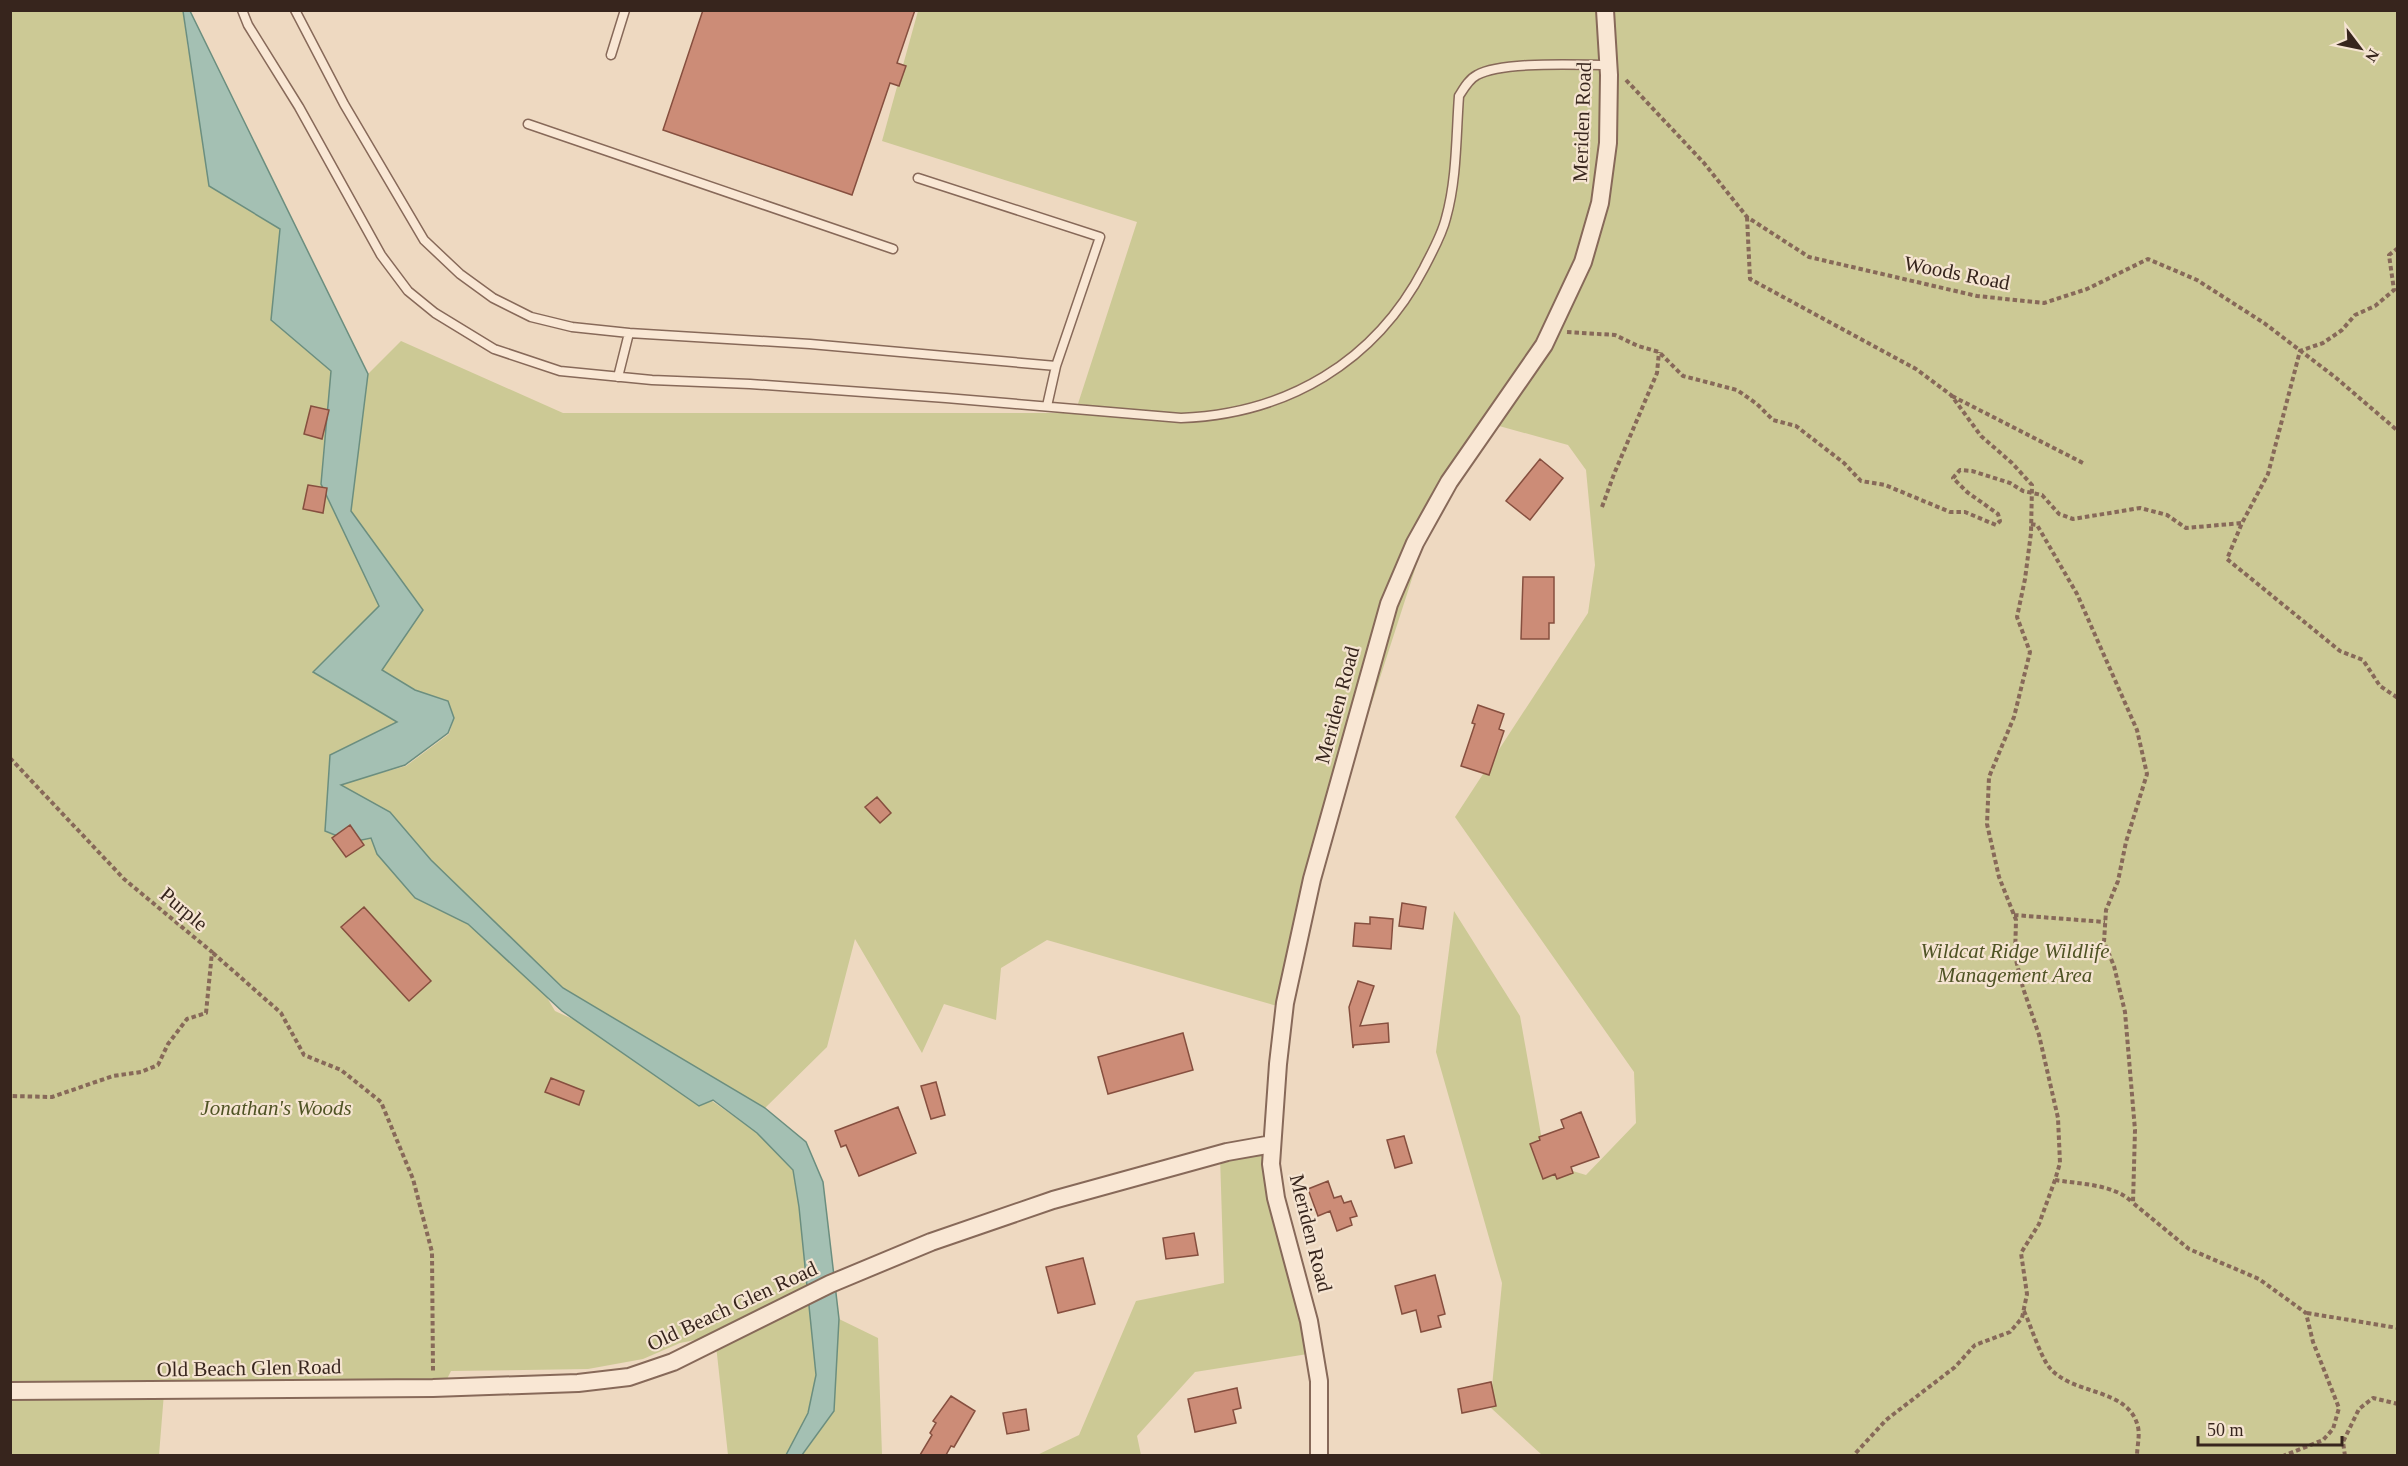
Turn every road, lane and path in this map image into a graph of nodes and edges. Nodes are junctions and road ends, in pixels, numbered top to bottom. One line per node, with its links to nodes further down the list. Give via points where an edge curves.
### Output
1 (295, 10): 12 (lane, via 344,104 430,246 493,298 531,317 572,327)
2 (625, 10): 5 (lane)
3 (1605, 10): 6 (street, Meriden Road)
4 (243, 11): 17 (lane, via 381,255 408,291 435,313 494,349 560,371)
5 (611, 55)
6 (1607, 62): 9 (path, Woods Road, via 1704,163); 13 (street, Meriden Road, via 1608,143 1600,203 1583,262); 19 (lane, via 1495,68 1476,75 1465,85 1460,96 1452,195 1435,247 1396,314 1364,346 1320,380 1269,403 1207,417)
7 (528, 124): 11 (lane)
8 (918, 178): 16 (lane, via 1100,237)
9 (1748, 217): 14 (path, Woods Road, via 1809,256 1977,296 2044,303 2087,289 2148,259 2197,280); 18 (path, via 1750,279 1916,369)
10 (2397, 248): 14 (path, via 2389,255 2394,290 2375,306 2355,315 2323,343)
11 (893, 249)
12 (629, 333): 16 (lane, via 815,344); 17 (lane)
13 (1544, 345): 15 (path, via 1568,332 1615,335); 32 (street, Meriden Road, via 1449,482 1415,543 1389,604 1299,937 1285,1003)
14 (2300, 351): 20 (path, Woods Road); 24 (path, via 2268,474)
15 (1659, 352): 22 (path, via 1683,376 1737,390 1773,420 1796,426 1861,481 1885,485 1950,512 1965,512 1996,525 2000,521 1998,514 1953,478 1960,470 2010,483); 23 (path, via 1657,373)
16 (1056, 366): 19 (lane)
17 (618, 377): 19 (lane)
18 (1951, 396): 21 (path); 22 (path, via 1981,436 2032,485)
19 (1047, 406)
20 (2397, 431)
21 (2085, 464)
22 (2031, 493): 24 (path, via 2042,495 2059,514 2073,519 2140,508 2168,515 2186,528); 25 (path)
23 (1602, 507)
24 (2242, 523): 26 (path, via 2228,559 2340,651 2363,660 2380,686)
25 (2031, 524): 28 (path, via 2018,617 2030,652 2014,717 1989,777 1987,824 1999,878); 29 (path, via 2037,525 2077,594 2137,730 2147,774)
26 (2397, 698)
27 (10, 758): 30 (path, Purple, via 124,879)
28 (2014, 915): 29 (path); 33 (path, via 2015,956 2058,1118 2060,1163)
29 (2105, 921): 34 (path, via 2104,942 2125,1012 2134,1130)
30 (212, 952): 31 (path, Purple, via 206,1013 187,1019 158,1065 52,1097); 38 (path, via 281,1012 304,1055 341,1070 381,1102 413,1179 432,1252)
31 (10, 1096)
32 (1272, 1144): 38 (street, Old Beach Glen Road, via 1227,1152 1053,1200 932,1242 853,1274 673,1362 629,1377 578,1383); 41 (street, Meriden Road, via 1276,1198 1309,1321 1317,1371)
33 (2055, 1180): 34 (path, via 2107,1189); 35 (path, via 2039,1224 2020,1253 2027,1294)
34 (2133, 1203): 36 (path, via 2189,1249 2259,1279)
35 (2023, 1311): 42 (path, via 2010,1332 1975,1345 1955,1367 1886,1420); 43 (path, via 2049,1367 2068,1383 2132,1410 2139,1429)
36 (2306, 1313): 37 (path); 44 (path, via 2339,1408 2333,1429 2323,1440)
37 (2397, 1328)
38 (433, 1388): 39 (street, Old Beach Glen Road)
39 (10, 1391)
40 (2397, 1404): 45 (path, via 2373,1398 2359,1409 2343,1442)
41 (1319, 1455)
42 (1853, 1455)
43 (2137, 1455)
44 (2283, 1455)
45 (2345, 1455)

